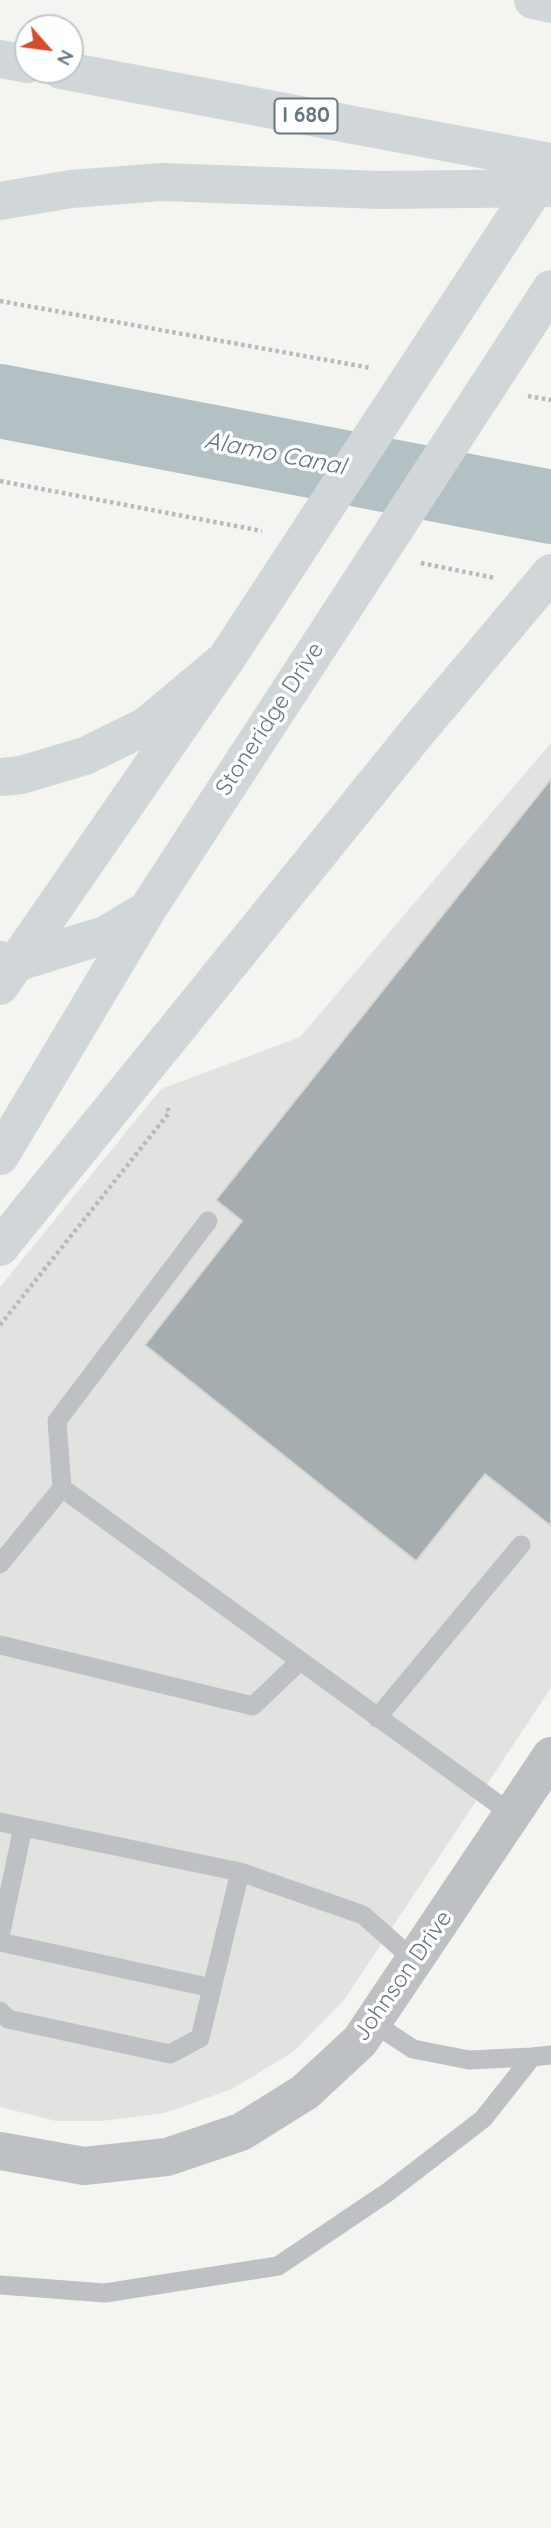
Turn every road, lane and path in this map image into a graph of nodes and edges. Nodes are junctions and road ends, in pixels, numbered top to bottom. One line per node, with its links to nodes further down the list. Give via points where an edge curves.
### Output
1 (533, 0): 2 (main road)
2 (551, 4)
3 (84, 74): 4 (main road, I 680)
4 (551, 163): 13 (main road)
5 (551, 188): 6 (main road, via 381,190 162,182 71,189)
6 (0, 201)
7 (551, 289): 15 (main road, Stoneridge Drive)
8 (0, 301): 9 (path)
9 (379, 370)
10 (524, 395): 11 (path)
11 (551, 400)
12 (551, 573): 20 (main road)
13 (226, 659): 14 (main road, via 146,726 85,756); 16 (main road)
14 (0, 777)
15 (147, 910): 16 (main road, via 105,935); 18 (main road, Stoneridge Drive)
16 (5, 970)
17 (164, 1096): 21 (path, via 169,1113)
18 (0, 1156)
19 (208, 1221): 22 (lane, via 57,1421)
20 (0, 1247)
21 (0, 1325)
22 (62, 1488): 24 (lane); 26 (lane)
23 (522, 1545): 27 (lane)
24 (0, 1564)
25 (0, 1644): 26 (lane, via 253,1706)
26 (300, 1661): 27 (lane)
27 (377, 1718): 29 (lane)
28 (551, 1756): 29 (street, Johnson Drive)
29 (513, 1815): 34 (street, Johnson Drive)
30 (0, 1822): 31 (lane)
31 (23, 1826): 32 (lane); 33 (lane)
32 (240, 1872): 34 (lane, via 363,1915); 35 (lane)
33 (0, 1939): 35 (lane)
34 (415, 1961): 37 (street, Johnson Drive)
35 (212, 1988): 36 (lane, via 200,2038 170,2054 8,2019)
36 (0, 2011)
37 (372, 2022): 38 (lane, via 413,2049 469,2060); 39 (street, Johnson Drive, via 360,2041 304,2092 241,2132 167,2157 85,2166)
38 (542, 2056): 40 (lane, via 483,2119 388,2192 278,2266 106,2293)
39 (0, 2151)
40 (0, 2285)

